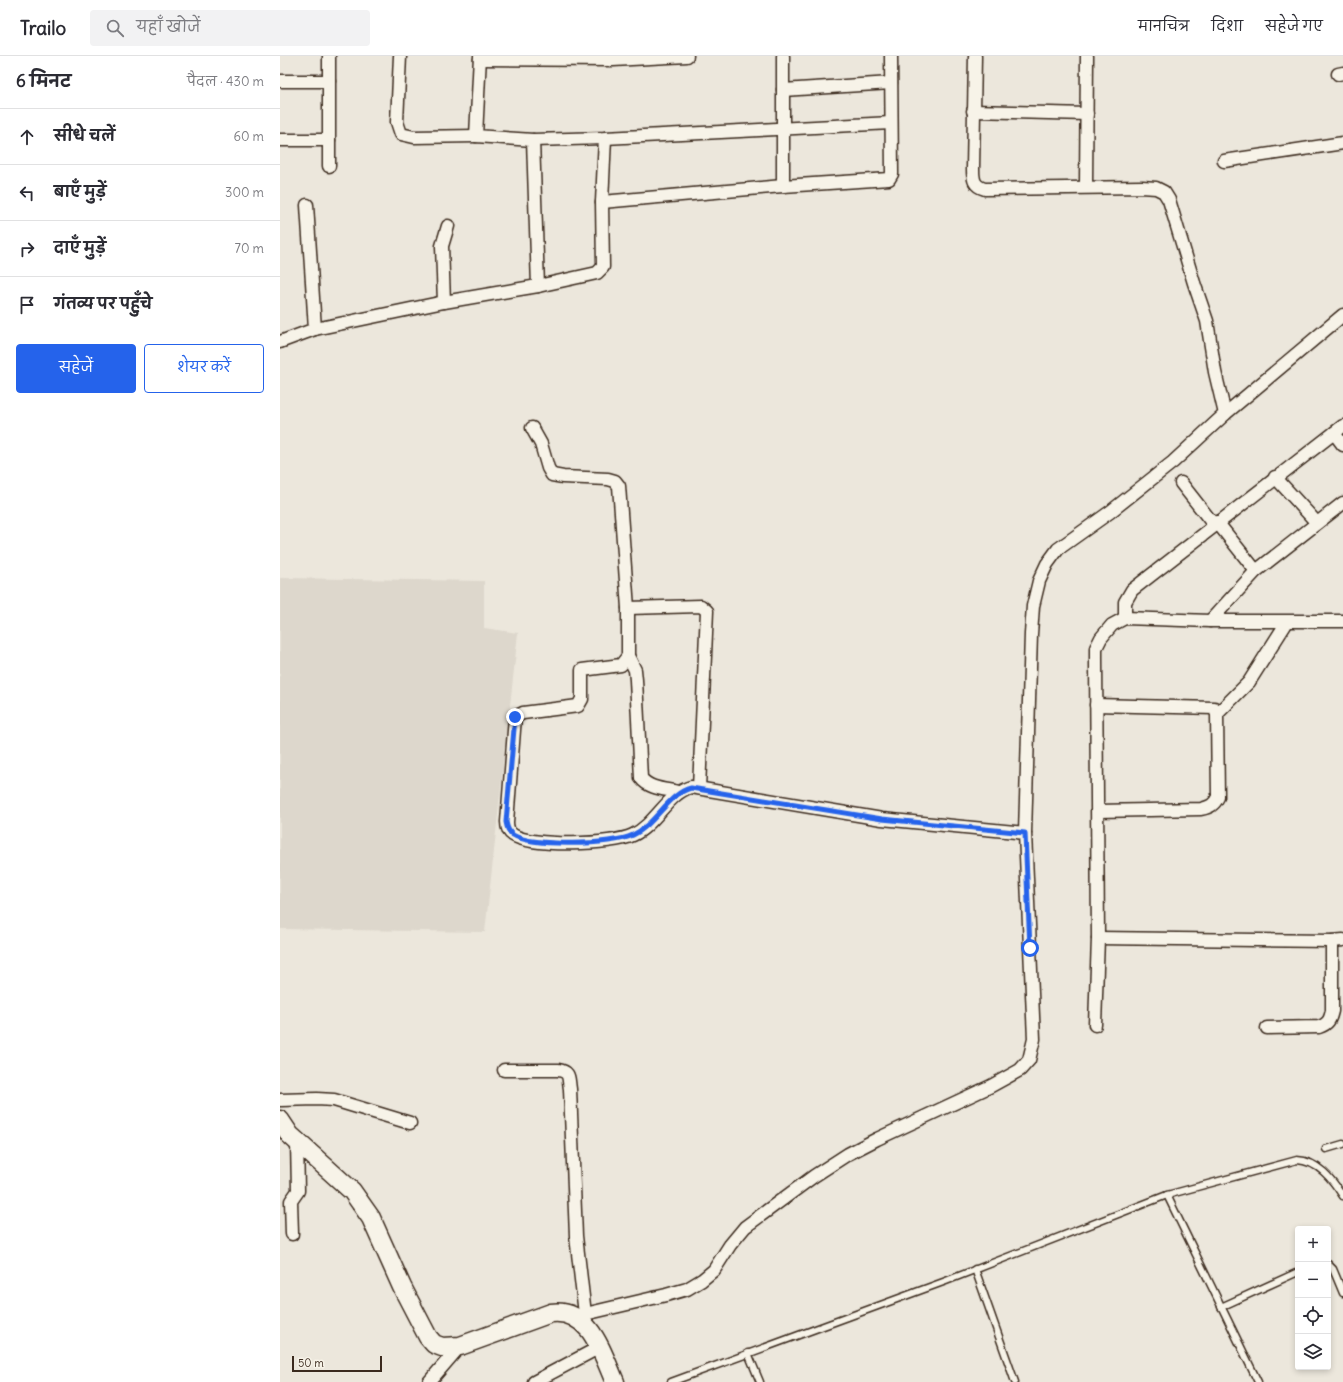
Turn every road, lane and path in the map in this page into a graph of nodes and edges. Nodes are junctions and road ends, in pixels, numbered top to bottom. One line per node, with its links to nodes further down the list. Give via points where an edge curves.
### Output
1 (329, 56): 11 (street)
2 (400, 56): 18 (street, via 397,122 401,134 414,138)
3 (688, 56): 9 (street)
4 (783, 56): 13 (street)
5 (892, 56): 12 (street)
6 (975, 56): 14 (street)
7 (1087, 56): 15 (street)
8 (480, 57): 9 (street, via 590,60); 18 (street)
9 (665, 57)
10 (280, 81): 11 (street)
11 (329, 81): 21 (street)
12 (891, 83): 13 (street); 16 (street)
13 (783, 90): 17 (street)
14 (973, 111): 15 (street); 27 (street, via 973,176 979,187 985,189)
15 (1086, 114): 27 (street)
16 (891, 122): 17 (street); 26 (street, via 892,174 889,179)
17 (782, 127): 19 (street); 26 (street)
18 (476, 136): 22 (street)
19 (604, 138): 22 (street); 28 (street)
20 (280, 140): 21 (street)
21 (329, 140): 25 (street)
22 (533, 140): 31 (street)
23 (1343, 143): 24 (street)
24 (1224, 161)
25 (329, 166)
26 (783, 186): 28 (street)
27 (1086, 186): 36 (street, via 1156,188 1164,192 1175,218 1207,321)
28 (602, 202): 31 (street, via 603,267 597,273)
29 (307, 205): 34 (street)
30 (448, 226): 32 (street, via 442,246)
31 (538, 286): 32 (street)
32 (444, 302): 34 (street)
33 (1343, 315): 36 (street)
34 (315, 329): 35 (street)
35 (280, 342)
36 (1225, 414): 57 (street, via 1173,462 1058,549 1046,564 1033,606)
37 (532, 428): 46 (street, via 541,444 552,475 563,478 608,480 619,486)
38 (1339, 430): 39 (street); 40 (street)
39 (1343, 445)
40 (1275, 478): 43 (street); 44 (street)
41 (1181, 483): 44 (street)
42 (1343, 503): 43 (street)
43 (1317, 523): 45 (street)
44 (1215, 524): 45 (street); 47 (street, via 1132,590 1125,602)
45 (1256, 571): 48 (street)
46 (628, 608): 51 (street); 54 (street, via 701,606 707,611)
47 (1125, 618): 48 (street); 52 (street, via 1105,631 1096,648)
48 (1210, 621): 50 (street)
49 (1343, 621): 50 (street)
50 (1287, 622): 53 (street, via 1249,682)
51 (628, 656): 55 (street, via 635,670 641,778 651,786); 55 (street, via 621,665 582,670 582,699 578,706 523,713 515,717 506,822 508,829 512,835 522,838 554,842 596,843 623,839 642,830)
52 (1096, 705): 53 (street, via 1212,707); 56 (street)
53 (1217, 714): 56 (street, via 1218,797 1210,807)
54 (699, 788): 55 (street); 57 (street, via 882,819)
55 (678, 792)
56 (1098, 811): 58 (street)
57 (1025, 833): 77 (street, via 1034,1039 1029,1060 1024,1066 991,1086 871,1142 814,1176 745,1227 714,1270 702,1280 687,1289 666,1295)
58 (1098, 938): 59 (street); 60 (street)
59 (1338, 940): 61 (street, via 1332,1011 1326,1024 1319,1027)
60 (1095, 1025)
61 (1266, 1028)
62 (504, 1070): 77 (street, via 558,1070 567,1073 576,1236)
63 (280, 1100): 64 (street, via 334,1100)
64 (410, 1123)
65 (281, 1124): 66 (street)
66 (297, 1141): 71 (street, via 298,1191 291,1201); 78 (street, via 343,1181 371,1218 428,1337 434,1344 442,1347)
67 (1343, 1144): 68 (lane)
68 (1326, 1149)
69 (1167, 1195): 70 (lane, via 1297,1160 1311,1162 1320,1169); 73 (lane); 76 (lane)
70 (1343, 1196)
71 (292, 1234)
72 (1331, 1267): 75 (lane)
73 (976, 1269): 79 (lane); 85 (lane)
74 (1295, 1273): 76 (lane)
75 (1343, 1293)
76 (1221, 1308): 86 (lane)
77 (589, 1329): 78 (street, via 564,1312 551,1313); 81 (street); 82 (street)
78 (460, 1346): 80 (street)
79 (748, 1353): 83 (lane); 84 (lane)
80 (429, 1382)
81 (534, 1382)
82 (615, 1382)
83 (671, 1382)
84 (760, 1382)
85 (1015, 1382)
86 (1258, 1382)

